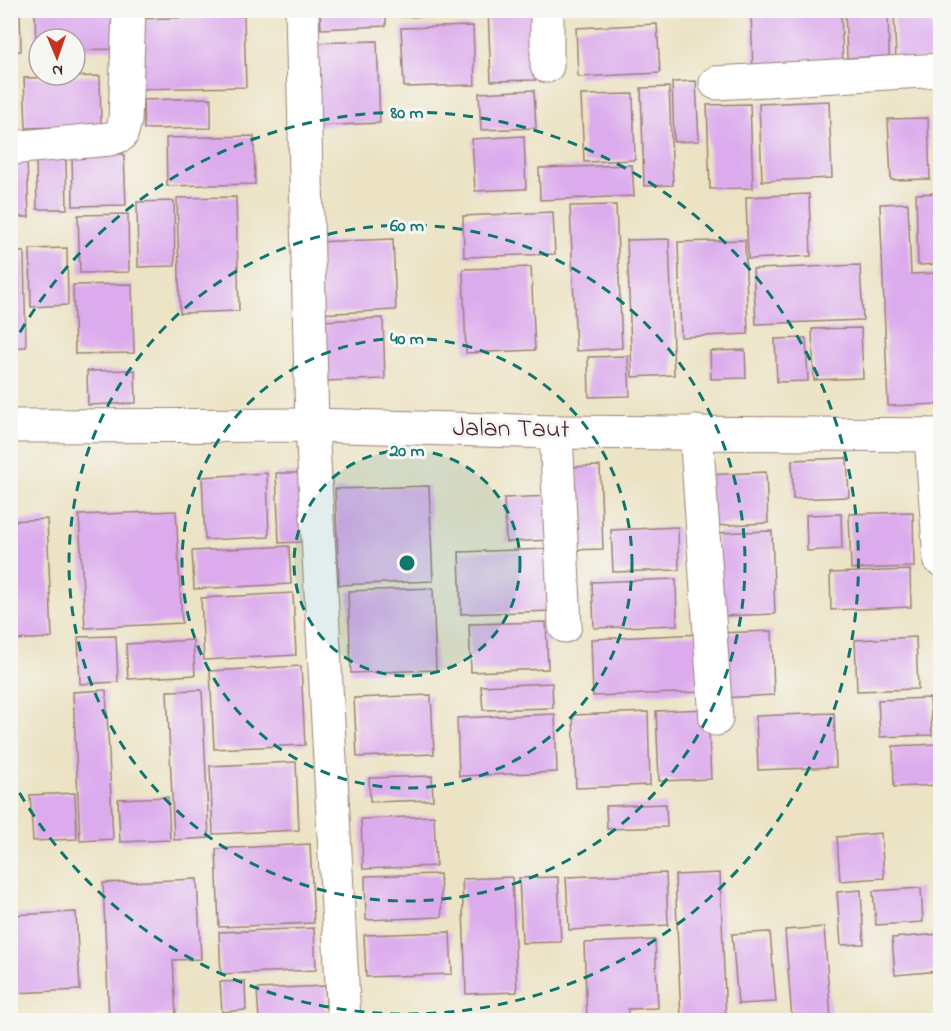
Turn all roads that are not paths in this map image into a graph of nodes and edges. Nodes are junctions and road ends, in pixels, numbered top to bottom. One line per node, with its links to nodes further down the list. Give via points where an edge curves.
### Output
1 (129, 10): 7 (street, via 125,121 121,135)
2 (302, 10): 8 (street)
3 (547, 10): 4 (street)
4 (547, 66)
5 (940, 70): 6 (street)
6 (716, 83)
7 (10, 148)
8 (312, 425): 9 (street, Jalan Taut); 10 (street, Jalan Taut); 16 (street)
9 (10, 426)
10 (556, 432): 11 (street, Jalan Taut); 14 (street)
11 (696, 432): 12 (street, Jalan Taut); 15 (street)
12 (936, 436): 13 (street)
13 (940, 559)
14 (565, 626)
15 (716, 719)
16 (344, 1020)

